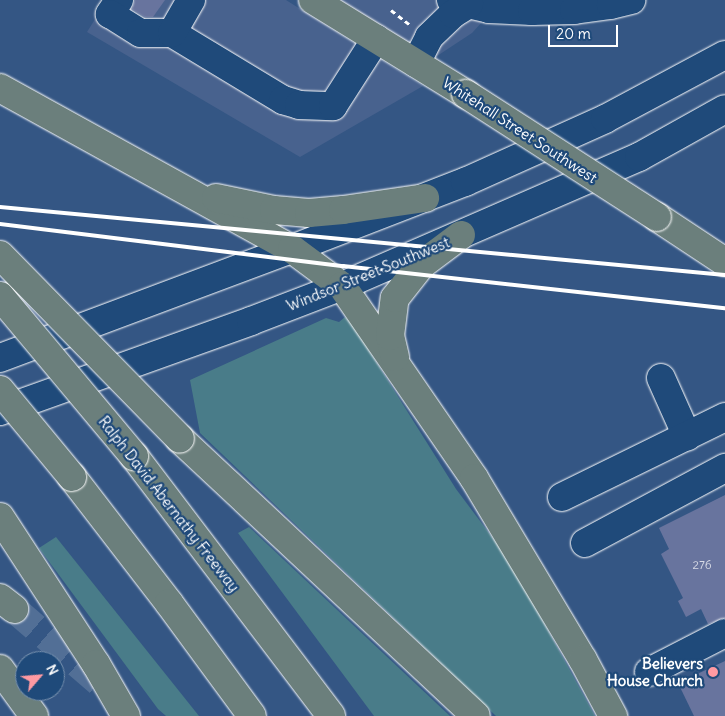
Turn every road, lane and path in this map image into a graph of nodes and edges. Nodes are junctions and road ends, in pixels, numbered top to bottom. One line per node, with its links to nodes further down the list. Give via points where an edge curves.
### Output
1 (118, 0): 8 (street, via 110,14 141,33)
2 (191, 0): 8 (street)
3 (313, 0): 9 (main road, Whitehall Street Southwest)
4 (631, 0): 5 (street, via 583,9 532,11 489,9)
5 (460, 2): 11 (street, via 453,14 429,37)
6 (391, 10): 7 (path)
7 (416, 29)
8 (172, 33): 9 (street, via 283,100 299,105 333,106)
9 (376, 39): 11 (main road, Whitehall Street Southwest)
10 (725, 55): 15 (street, via 605,119)
11 (416, 63): 19 (main road, Whitehall Street Southwest, bridge)
12 (0, 88): 14 (main road)
13 (725, 110): 16 (street, Windsor Street Southwest, via 639,157)
14 (185, 191): 15 (main road, via 240,204 309,213); 17 (main road)
15 (424, 198): 17 (street)
16 (461, 235): 20 (street, Windsor Street Southwest); 23 (main road, via 421,265 395,298 390,336)
17 (292, 249): 20 (main road); 22 (street)
18 (0, 255): 40 (main road, bridge, via 180,439)
19 (725, 262)
20 (342, 286): 23 (main road); 26 (street, Windsor Street Southwest, via 251,322)
21 (0, 296): 36 (main road, Ralph David Abernathy Freeway, bridge, via 134,456)
22 (0, 358)
23 (396, 364): 41 (main road, via 474,478 583,660)
24 (661, 378): 28 (street)
25 (0, 390): 39 (main road, bridge, via 72,477)
26 (0, 411)
27 (725, 417): 28 (street)
28 (688, 436): 30 (street)
29 (725, 468): 32 (street)
30 (562, 498)
31 (0, 517): 38 (main road)
32 (585, 543)
33 (725, 633): 35 (street)
34 (0, 669): 37 (main road)
35 (649, 672)
36 (330, 713)
37 (34, 716)
38 (126, 716)
39 (252, 716)
40 (476, 716)
41 (612, 716)

